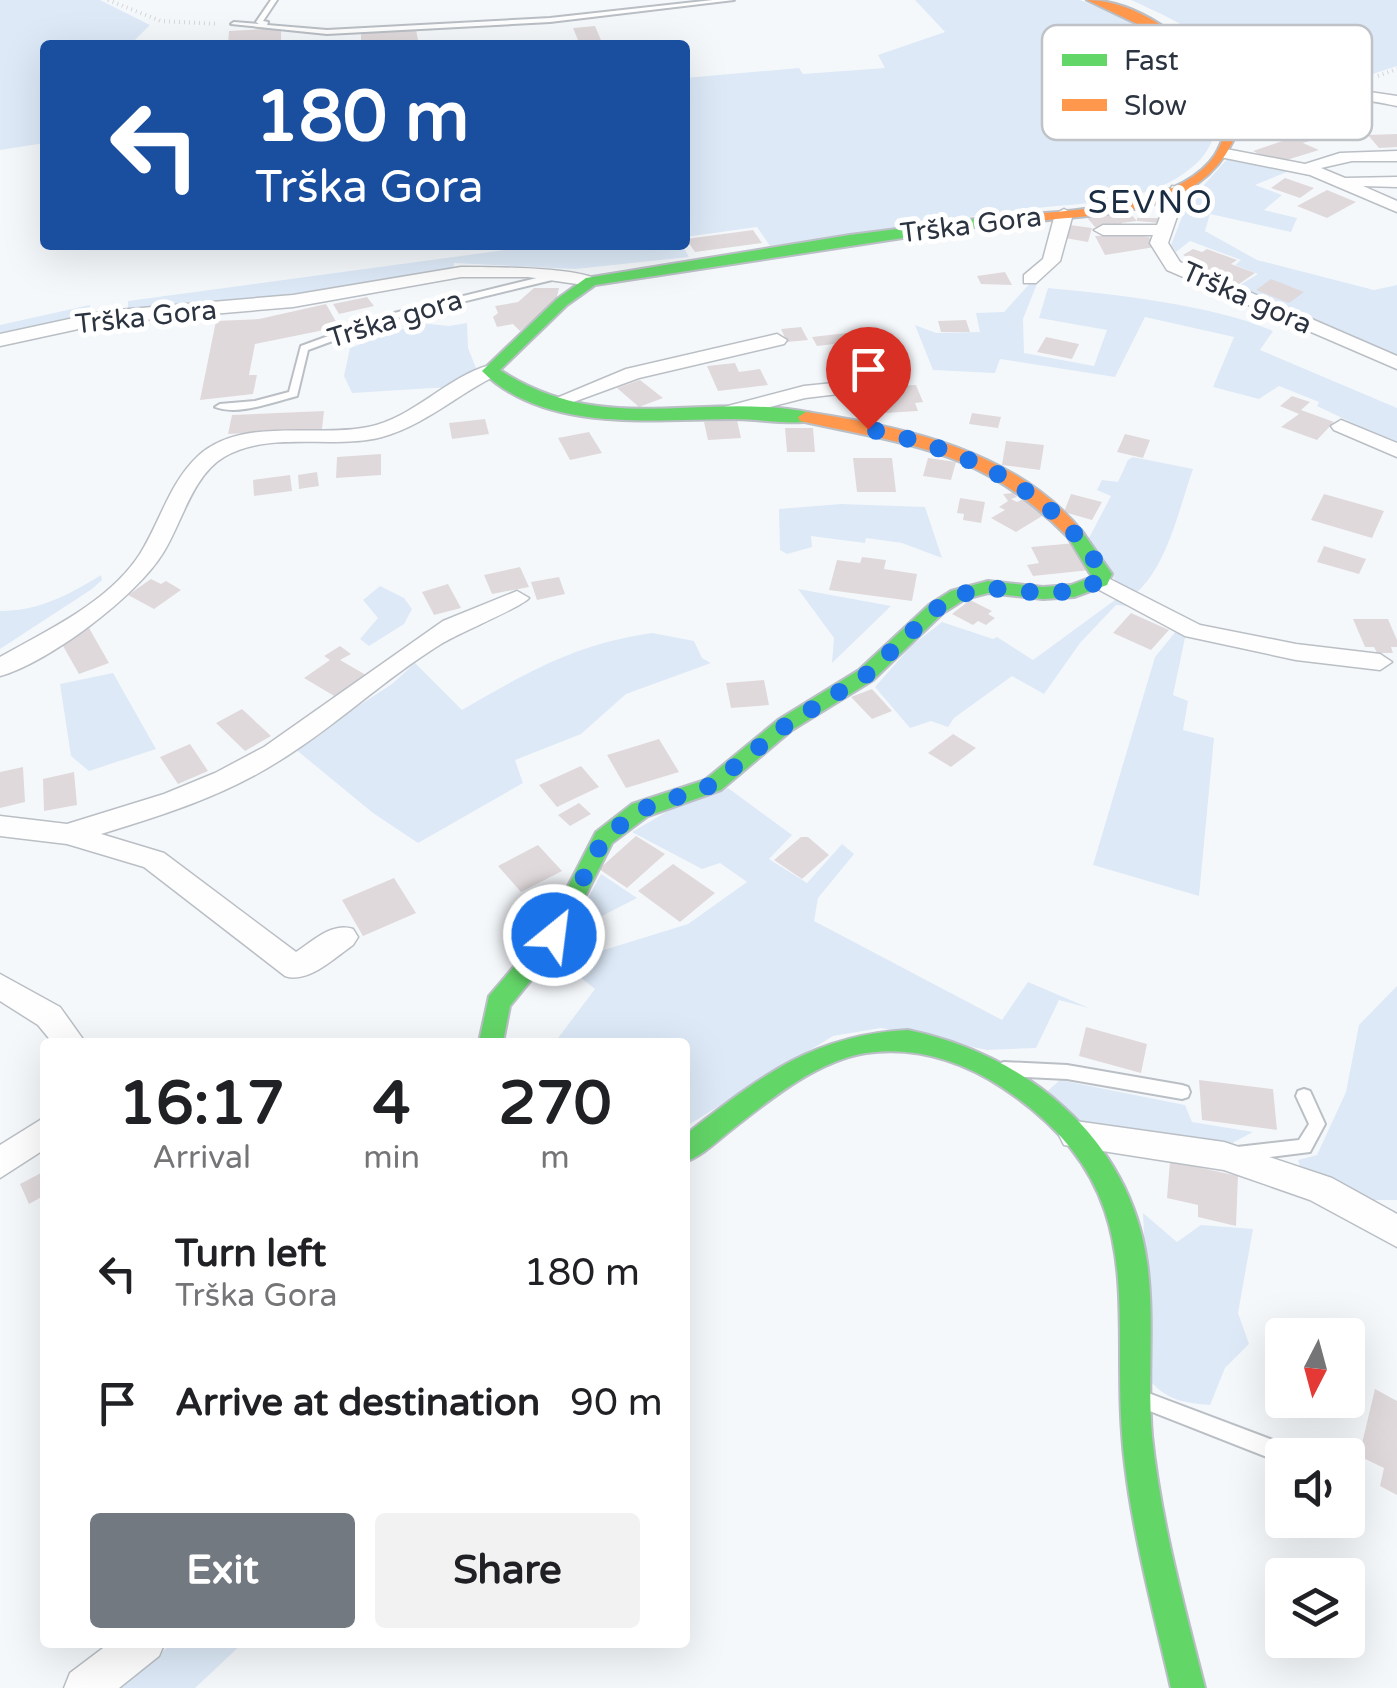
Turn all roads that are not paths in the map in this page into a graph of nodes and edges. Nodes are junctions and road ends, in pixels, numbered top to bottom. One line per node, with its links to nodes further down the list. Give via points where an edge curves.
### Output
1 (274, 0): 7 (lane, via 259,22)
2 (731, 0): 4 (lane)
3 (1093, 0): 6 (street)
4 (657, 5): 7 (lane, via 550,20)
5 (234, 24): 8 (lane)
6 (1147, 25)
7 (344, 28): 8 (lane)
8 (304, 32): 9 (lane)
9 (304, 40)
10 (1372, 97): 11 (street)
11 (1397, 101)
12 (1230, 140): 13 (street)
13 (1226, 154): 15 (street); 18 (street, Trška Gora)
14 (1397, 156): 15 (street, via 1329,160 1314,164)
15 (1314, 172): 16 (street)
16 (1339, 180): 17 (street); 19 (street)
17 (1397, 182)
18 (1178, 190): 20 (street, Trška Gora); 22 (street, Trška gora)
19 (1397, 207)
20 (1064, 214): 24 (street, via 1051,261); 25 (street, Trška Gora)
21 (1103, 230): 22 (street)
22 (1162, 230): 28 (street, Trška gora, via 1161,251 1173,266)
23 (549, 278): 25 (street, Trška Gora); 26 (street, Trška Gora, via 462,272 234,308 106,318); 32 (lane, Trška gora, via 389,317 304,348 294,394)
24 (1030, 279)
25 (591, 280): 29 (street, Trška Gora)
26 (0, 340)
27 (777, 340): 31 (street, via 633,373)
28 (1397, 363)
29 (490, 371): 31 (street, via 502,386); 39 (street, Trška Gora, via 407,422 374,432 218,451 200,464 142,567)
30 (873, 385): 33 (street, via 792,394)
31 (557, 402): 33 (street, via 636,416)
32 (220, 408)
33 (731, 412): 36 (street, via 791,415 903,436 994,469 1073,531 1103,574)
34 (1341, 426): 35 (street)
35 (1397, 451)
36 (1100, 581): 38 (street, via 1193,632); 45 (street, via 1074,591 988,588 958,595 866,675 785,726 712,785 640,810 604,838 554,935 498,1003)
37 (517, 598): 41 (street, via 448,625 328,717 225,780)
38 (1380, 662)
39 (0, 668)
40 (0, 826): 41 (street)
41 (67, 834): 42 (street, via 154,860 296,968)
42 (343, 936)
43 (0, 986): 44 (street, via 48,1016)
44 (67, 1038)
45 (491, 1038)
46 (987, 1068): 47 (lane, via 1067,1072); 50 (street); 51 (street, via 942,1047 870,1042 823,1057)
47 (1182, 1092)
48 (1304, 1096): 52 (lane, via 1317,1124 1304,1147)
49 (40, 1135): 53 (street)
50 (1075, 1136): 52 (street); 55 (street, via 1108,1184 1126,1230)
51 (690, 1147)
52 (1224, 1156): 54 (street, via 1320,1189)
53 (0, 1163)
54 (1397, 1231)
55 (1134, 1397): 56 (lane); 59 (street, via 1148,1521)
56 (1265, 1447)
57 (137, 1648): 58 (street)
58 (85, 1688)
59 (1188, 1688)

